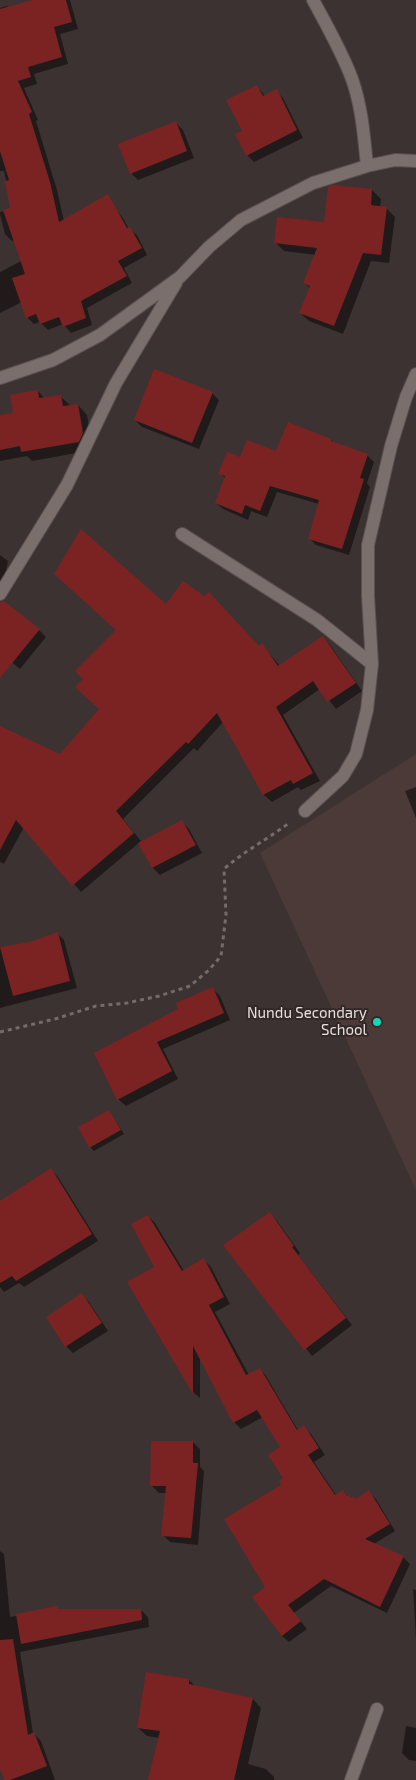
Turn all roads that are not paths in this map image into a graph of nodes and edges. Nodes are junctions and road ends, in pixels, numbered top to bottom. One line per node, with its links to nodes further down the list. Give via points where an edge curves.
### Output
1 (314, 0): 3 (street, via 353,80 363,125)
2 (416, 161): 3 (street, via 395,160)
3 (367, 166): 4 (street, via 313,184 241,220)
4 (180, 276): 6 (street, via 100,335 53,360); 8 (street, via 116,383 67,485)
5 (416, 374): 9 (street, via 391,446 368,544)
6 (0, 378)
7 (182, 534): 9 (street, via 317,620)
8 (0, 594)
9 (372, 664): 10 (street, via 367,710 356,754 343,776)
10 (305, 811)
11 (377, 1709): 12 (street)
12 (351, 1780)

